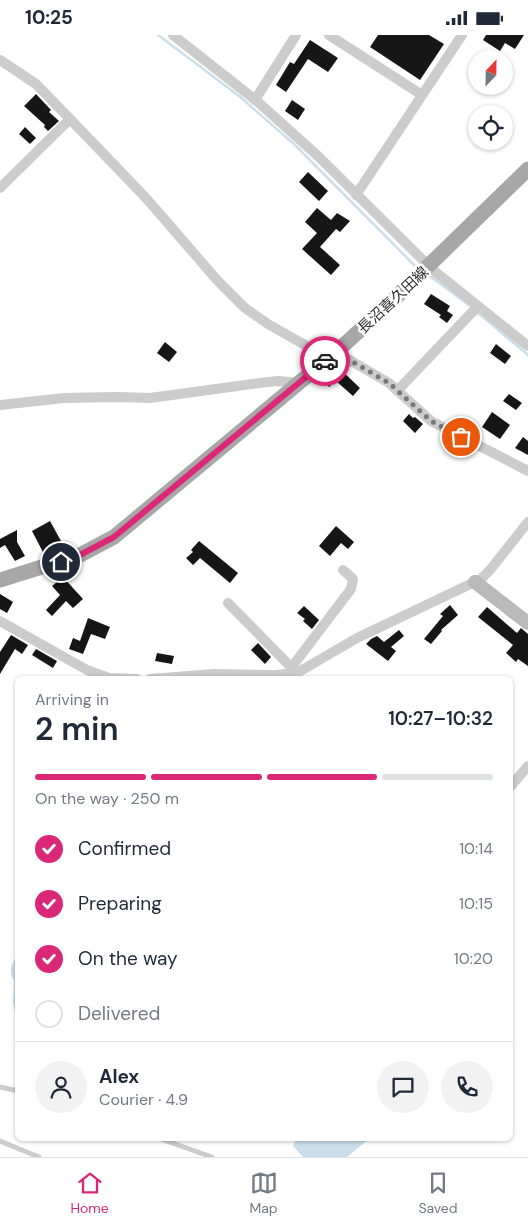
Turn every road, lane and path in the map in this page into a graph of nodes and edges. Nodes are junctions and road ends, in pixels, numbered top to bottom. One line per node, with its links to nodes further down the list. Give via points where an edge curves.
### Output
1 (173, 35): 7 (street)
2 (296, 35): 7 (street)
3 (329, 35): 6 (street)
4 (461, 35): 6 (street)
5 (0, 60): 8 (street, via 36,84)
6 (422, 95): 11 (street)
7 (255, 100): 11 (street)
8 (70, 119): 10 (street); 15 (street, via 245,308 268,324)
9 (527, 171): 12 (main road, 長沼喜久田線)
10 (0, 188)
11 (356, 195): 12 (street)
12 (429, 266): 13 (street); 15 (main road, 長沼喜久田線)
13 (478, 306): 14 (street); 17 (street)
14 (528, 346)
15 (332, 355): 16 (main road, 長沼喜久田線); 17 (street, via 383,379)
16 (297, 383): 18 (street, via 257,383 150,398 64,398); 22 (main road, 長沼喜久田線, via 114,537 80,555)
17 (397, 391): 19 (street, via 436,423)
18 (0, 405)
19 (528, 471)
20 (528, 522): 23 (street, via 490,570)
21 (343, 570): 27 (street, via 352,577 352,587)
22 (0, 581)
23 (475, 582): 26 (street); 27 (street, via 364,634 310,667)
24 (228, 603): 27 (street)
25 (0, 621): 28 (street, via 87,670)
26 (528, 623)
27 (292, 671): 29 (street, via 275,675)
28 (106, 676)
29 (188, 676)
30 (528, 766): 31 (street)
31 (513, 784)
32 (0, 1087): 33 (lane)
33 (15, 1090)
34 (0, 1141): 36 (lane)
35 (167, 1141): 37 (lane)
36 (39, 1157)
37 (212, 1157)

